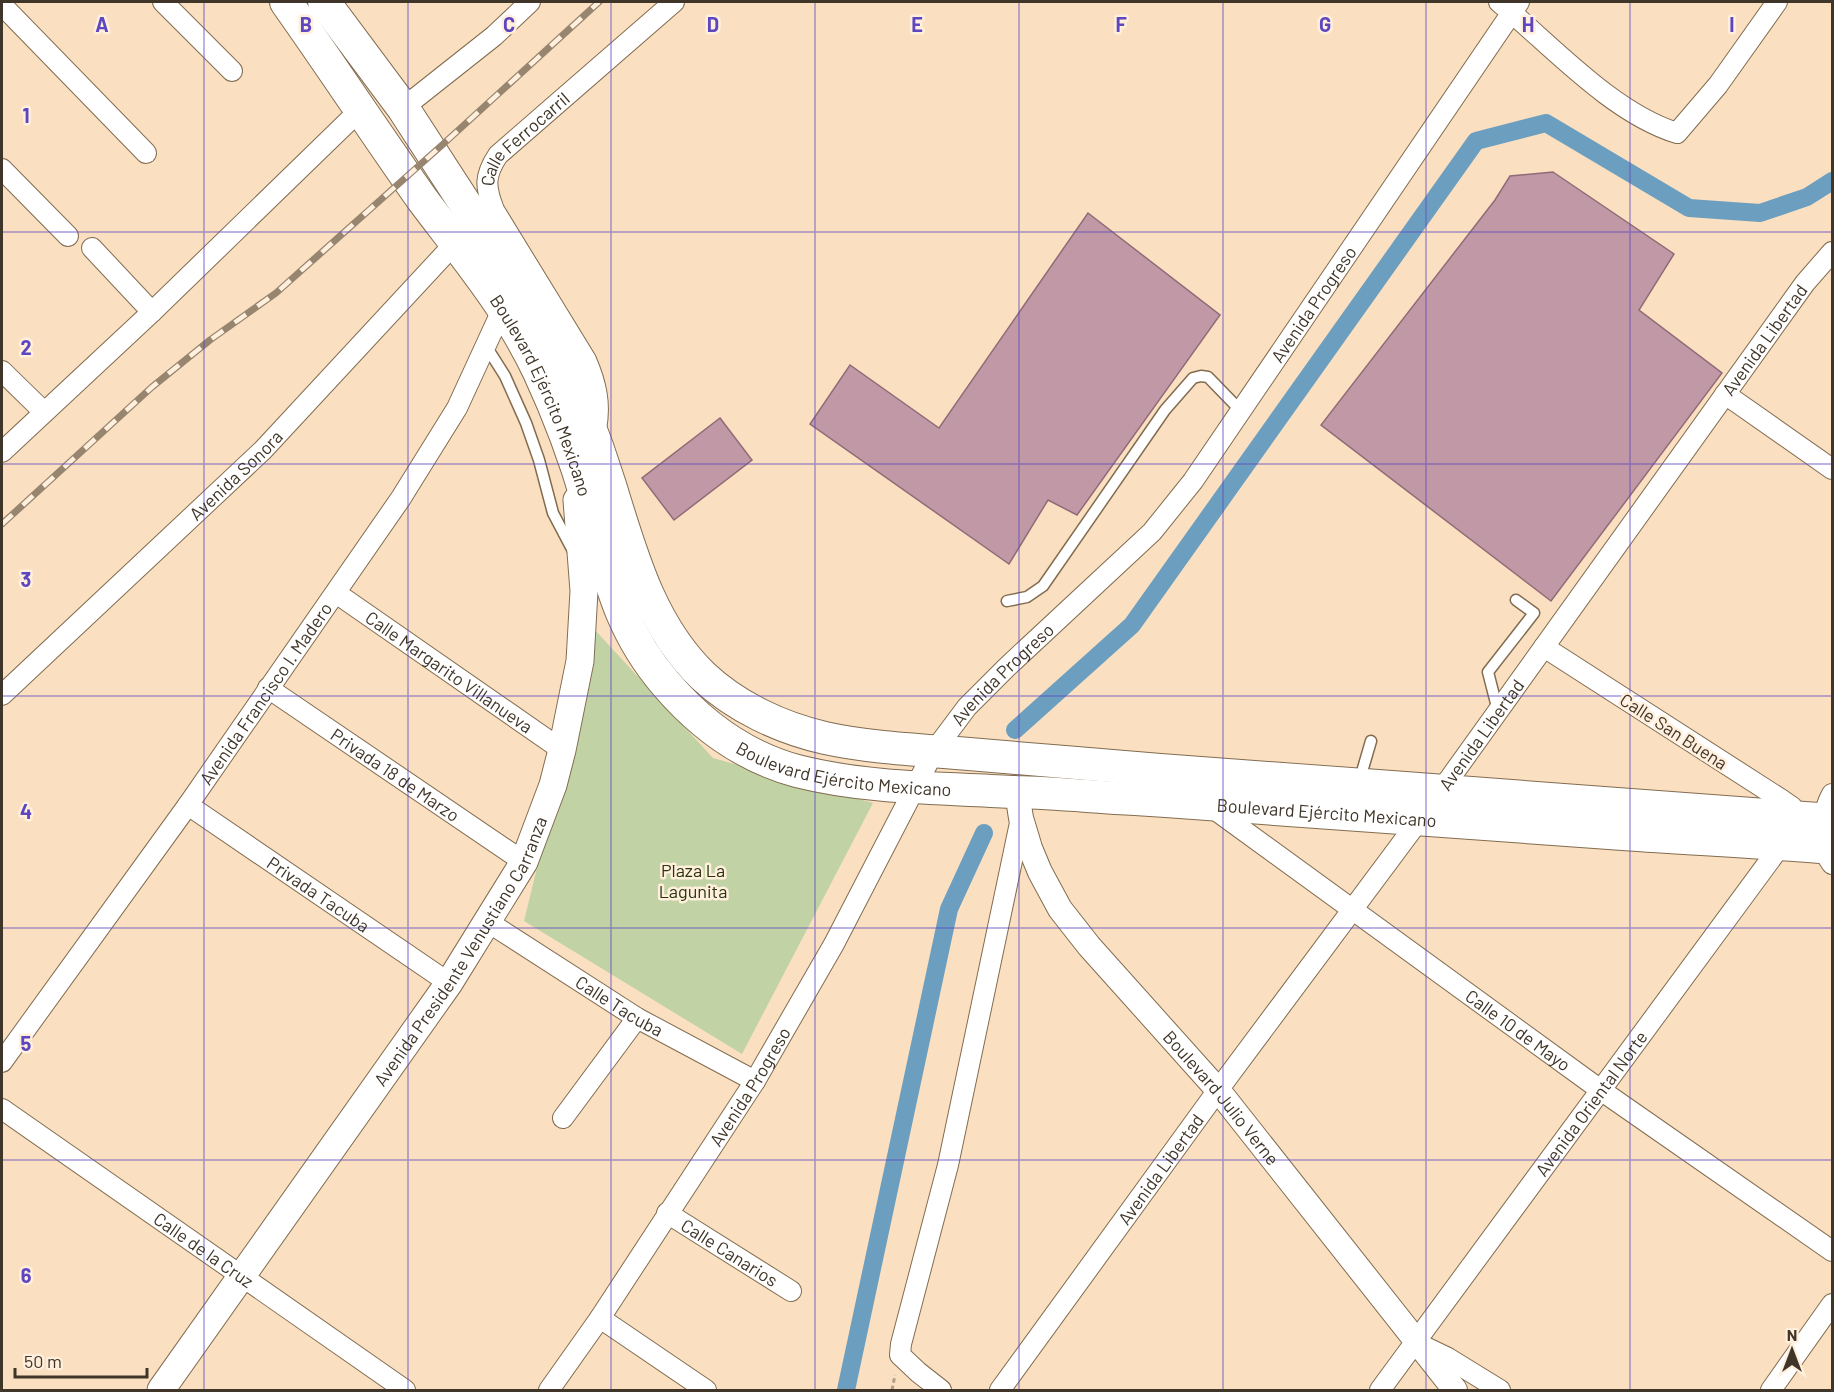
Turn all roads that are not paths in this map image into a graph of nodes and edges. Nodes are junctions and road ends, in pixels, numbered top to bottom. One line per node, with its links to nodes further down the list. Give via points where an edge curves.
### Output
1 (163, 2): 9 (street)
2 (286, 2): 11 (main road, Boulevard Ejército Mexicano)
3 (324, 2): 10 (main road, Boulevard Ejército Mexicano)
4 (530, 2): 10 (street, via 494,36)
5 (674, 2): 25 (street, Calle Ferrocarril, via 498,156 487,182 494,210 590,369 598,399 598,420)
6 (1777, 2): 8 (street, via 1718,85 1677,133 1650,122 1594,84 1544,43)
7 (2, 5): 12 (street)
8 (1510, 5): 23 (street, Avenida Progreso)
9 (232, 71)
10 (403, 108): 25 (main road, Boulevard Ejército Mexicano, via 551,336 568,370)
11 (361, 109): 15 (main road, Boulevard Ejército Mexicano); 19 (street)
12 (146, 153)
13 (2, 169): 14 (street)
14 (68, 236)
15 (456, 242): 18 (main road, Boulevard Ejército Mexicano); 34 (street, Avenida Sonora, via 263,450)
16 (92, 248): 19 (street)
17 (1833, 252): 22 (street, Avenida Libertad, via 1805,283)
18 (503, 308): 20 (street, Avenida Francisco I. Madero); 25 (main road, Boulevard Ejército Mexicano)
19 (152, 312): 24 (street)
20 (486, 346): 28 (lane, via 522,414 552,513); 29 (street, Avenida Francisco I. Madero, via 457,408)
21 (2, 371): 24 (street)
22 (1725, 394): 27 (street); 32 (street, Avenida Libertad)
23 (1241, 411): 31 (lane, via 1208,377 1186,383 1042,586 1027,597); 38 (street, Avenida Progreso, via 1152,532 967,707)
24 (44, 412): 26 (street)
25 (582, 443): 28 (main road, Avenida Presidente Venustiano Carranza); 38 (main road, Boulevard Ejército Mexicano, via 643,585 665,627 701,674 754,712 792,728 828,739); 40 (main road, Boulevard Ejército Mexicano, via 609,581 628,630 655,670 690,709 738,746 795,770)
26 (2, 452)
27 (1833, 469)
28 (583, 572): 37 (main road, Avenida Presidente Venustiano Carranza, via 580,661)
29 (336, 593): 33 (street, Avenida Francisco I. Madero); 37 (street, Calle Margarito Villanueva)
30 (1516, 600): 35 (lane, via 1534,613 1488,672)
31 (1007, 601)
32 (1544, 647): 35 (street, Avenida Libertad); 46 (street, Calle San Buena)
33 (268, 688): 44 (street, Avenida Francisco I. Madero); 48 (street, Privada 18 de Marzo)
34 (2, 695)
35 (1498, 711): 41 (street, Avenida Libertad)
36 (1371, 741): 39 (lane)
37 (562, 750): 48 (main road, Avenida Presidente Venustiano Carranza)
38 (941, 751): 39 (main road, Boulevard Ejército Mexicano); 40 (street, Avenida Progreso)
39 (1358, 785): 41 (main road, Boulevard Ejército Mexicano)
40 (926, 788): 42 (main road, Boulevard Ejército Mexicano); 54 (street, Avenida Progreso)
41 (1440, 792): 45 (street, Avenida Libertad); 46 (main road, Boulevard Ejército Mexicano)
42 (1014, 800): 43 (main road, Boulevard Ejército Mexicano); 55 (street, Boulevard Julio Verne, via 1040,872 1060,909); 70 (street, via 948,1165 900,1355)
43 (1208, 804): 45 (main road, Boulevard Ejército Mexicano); 49 (street, Calle 10 de Mayo)
44 (188, 805): 51 (street, Privada Tacuba); 53 (street, Avenida Francisco I. Madero)
45 (1420, 819): 47 (main road, Boulevard Ejército Mexicano); 49 (street, Avenida Libertad)
46 (1825, 830): 47 (main road, Boulevard Ejército Mexicano)
47 (1782, 845): 56 (street, Avenida Oriental Norte)
48 (524, 862): 50 (main road, Avenida Presidente Venustiano Carranza)
49 (1354, 909): 55 (street, Avenida Libertad); 56 (street, Calle 10 de Mayo)
50 (488, 922): 51 (main road, Avenida Presidente Venustiano Carranza); 52 (street, Calle Tacuba)
51 (449, 983): 61 (main road, Avenida Presidente Venustiano Carranza)
52 (637, 1018): 54 (street, Calle Tacuba); 58 (street)
53 (2, 1062)
54 (755, 1081): 59 (street, Avenida Progreso)
55 (1218, 1090): 65 (street, Boulevard Julio Verne); 71 (street, Avenida Libertad)
56 (1602, 1091): 60 (street, Calle 10 de Mayo); 65 (street, Avenida Oriental Norte)
57 (2, 1109): 61 (street, Calle de la Cruz)
58 (563, 1118)
59 (668, 1213): 62 (street, Calle Canarios); 64 (street, Avenida Progreso)
60 (1833, 1251)
61 (243, 1276): 66 (main road, Avenida Presidente Venustiano Carranza); 67 (street, Calle de la Cruz)
62 (791, 1291)
63 (1833, 1304): 75 (street)
64 (600, 1318): 68 (street, Avenida Progreso); 69 (street)
65 (1415, 1342): 72 (street, Avenida Oriental Norte); 73 (street, Boulevard Julio Verne); 74 (street)
66 (161, 1390)
67 (405, 1390)
68 (549, 1390)
69 (706, 1390)
70 (941, 1390)
71 (1000, 1390)
72 (1380, 1390)
73 (1455, 1390)
74 (1500, 1390)
75 (1771, 1390)

